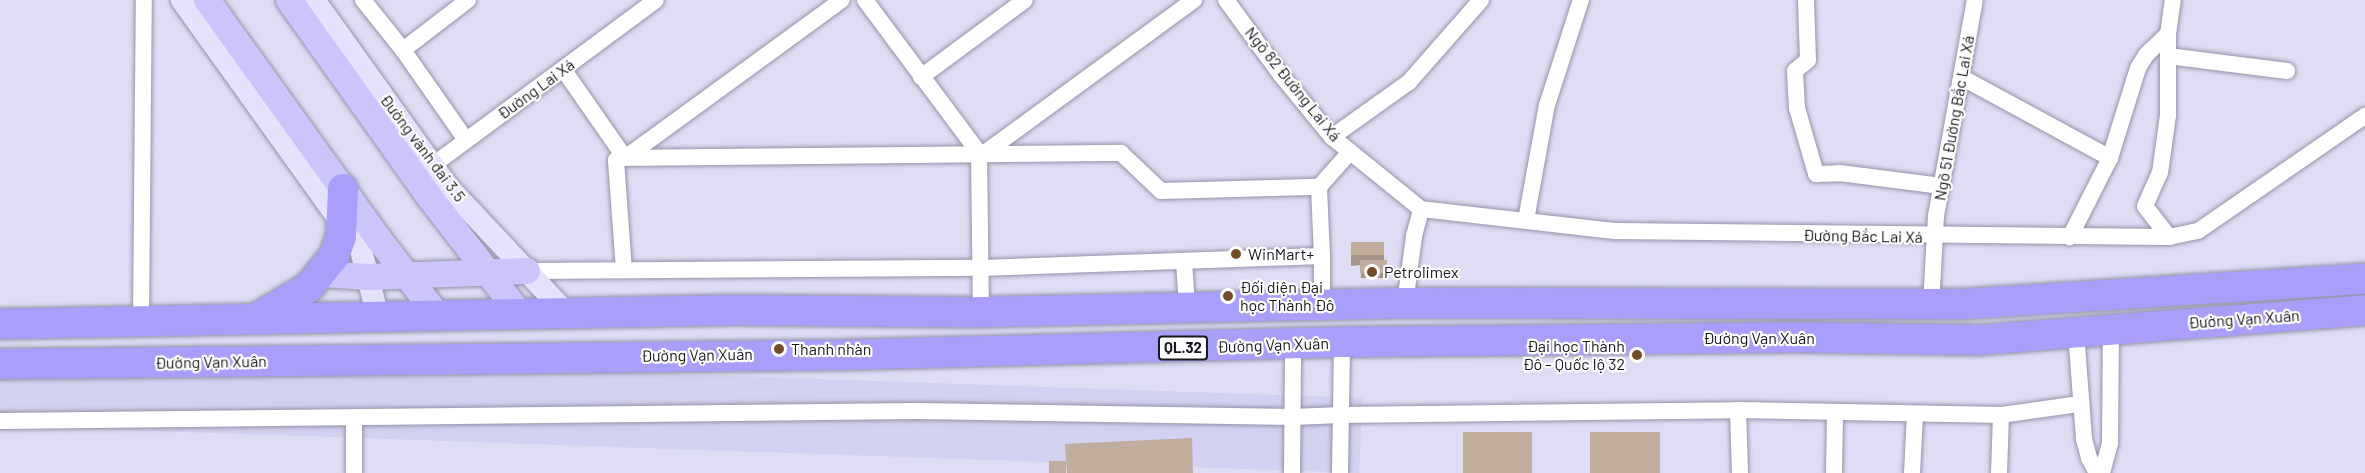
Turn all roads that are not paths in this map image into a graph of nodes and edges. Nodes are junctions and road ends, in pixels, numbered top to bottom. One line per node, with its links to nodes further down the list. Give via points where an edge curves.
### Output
1 (144, 0): 65 (street)
2 (182, 0): 39 (main road)
3 (207, 0): 36 (main road)
4 (289, 0): 33 (main road, Đường vành đai 3.5)
5 (315, 0): 33 (main road, Đường vành đai 3.5)
6 (363, 0): 20 (street)
7 (468, 0): 20 (street)
8 (656, 0): 22 (street, Đường Lai Xá)
9 (842, 0): 31 (street)
10 (865, 0): 24 (street)
11 (1025, 0): 24 (street)
12 (1194, 0): 30 (street)
13 (1226, 0): 27 (street, Ngõ 82 Đường Lai Xá)
14 (1481, 0): 27 (street, via 1409,82)
15 (1581, 0): 38 (street, via 1547,105)
16 (1806, 0): 34 (street, via 1808,60 1795,71 1797,108 1816,174 1840,173)
17 (1975, 0): 25 (street, Ngõ 51 Đường Bắc Lai Xá)
18 (2173, 0): 19 (street)
19 (2168, 34): 21 (street); 32 (street, via 2138,68)
20 (403, 50): 28 (street)
21 (2168, 56): 23 (street); 42 (street, via 2168,115 2160,173 2145,206)
22 (563, 69): 28 (street, Đường Lai Xá); 31 (street)
23 (2287, 71)
24 (921, 76): 30 (street)
25 (1961, 77): 32 (street); 34 (street, Ngõ 51 Đường Bắc Lai Xá)
26 (2365, 116): 42 (street, Đường Bắc Lai Xá, via 2198,231)
27 (1332, 136): 29 (street, Ngõ 82 Đường Lai Xá)
28 (466, 140): 33 (street, Đường Lai Xá)
29 (1350, 152): 35 (street); 37 (street, Ngõ 82 Đường Lai Xá)
30 (980, 154): 31 (street); 35 (street, via 1121,153 1161,191); 45 (street)
31 (625, 158): 46 (street, via 616,160)
32 (2110, 158): 41 (street)
33 (424, 171): 47 (main road, Đường vành đai 3.5, via 448,187); 48 (main road, Đường vành đai 3.5)
34 (1941, 186): 40 (street, Ngõ 51 Đường Bắc Lai Xá)
35 (1319, 187): 43 (street)
36 (343, 189): 39 (highway); 50 (main road)
37 (1421, 209): 38 (street, Đường Bắc Lai Xá); 53 (street)
38 (1526, 220): 40 (street, Đường Bắc Lai Xá, via 1615,231)
39 (341, 222): 49 (highway, via 341,237); 51 (main road, via 361,250)
40 (1933, 237): 41 (street, Đường Bắc Lai Xá); 55 (street, Ngõ 51 Đường Bắc Lai Xá)
41 (2070, 237): 42 (street, Đường Bắc Lai Xá)
42 (2169, 237)
43 (1322, 256): 44 (street); 54 (street)
44 (1184, 261): 45 (street); 56 (street)
45 (981, 268): 46 (street); 59 (street)
46 (624, 270): 47 (street)
47 (527, 271): 48 (main road); 61 (main road, Đường vành đai 3.5)
48 (487, 272): 50 (main road); 60 (main road, Đường vành đai 3.5)
49 (322, 274): 51 (main road); 64 (highway, via 309,287)
50 (406, 275): 51 (main road); 62 (main road)
51 (368, 277): 63 (main road)
52 (2365, 279): 55 (highway, Đường Vạn Xuân)
53 (1405, 303): 54 (highway, Đường Vạn Xuân); 55 (highway, Đường Vạn Xuân)
54 (1322, 305): 56 (highway, Đường Vạn Xuân)
55 (1931, 305)
56 (1187, 308): 59 (highway, Đường Vạn Xuân)
57 (735, 310): 59 (highway, Đường Vạn Xuân); 61 (highway, Đường Vạn Xuân); 71 (highway)
58 (2365, 310): 67 (highway, Đường Vạn Xuân / QL.32)
59 (981, 312)
60 (520, 314): 61 (highway, Đường Vạn Xuân); 62 (highway, Đường Vạn Xuân)
61 (567, 314)
62 (438, 316): 63 (highway, Đường Vạn Xuân)
63 (378, 317): 64 (highway, Đường Vạn Xuân)
64 (254, 319): 65 (highway, Đường Vạn Xuân)
65 (141, 321): 66 (highway, Đường Vạn Xuân)
66 (0, 324)
67 (2111, 329): 68 (highway, Đường Vạn Xuân / QL.32); 90 (street, via 2110,443)
68 (2076, 332): 69 (highway, Đường Vạn Xuân / QL.32, via 1979,340 1784,337); 73 (street)
69 (1342, 342): 70 (highway, Đường Vạn Xuân / QL.32); 77 (street)
70 (1293, 346): 71 (highway, Đường Vạn Xuân / QL.32); 80 (street)
71 (736, 354): 72 (highway, Đường Vạn Xuân / QL.32)
72 (0, 364)
73 (2079, 404): 78 (street); 89 (street, via 2084,439)
74 (1738, 410): 75 (street); 77 (street); 85 (street)
75 (1835, 414): 76 (street); 86 (street)
76 (1915, 414): 78 (street); 87 (street)
77 (1340, 415): 80 (street); 84 (street)
78 (2001, 415): 88 (street)
79 (354, 417): 80 (street, via 916,411); 81 (street); 82 (street)
80 (1293, 417): 83 (street)
81 (0, 422)
82 (354, 473)
83 (1292, 473)
84 (1340, 473)
85 (1740, 473)
86 (1834, 473)
87 (1912, 473)
88 (1999, 473)
89 (2097, 473)
90 (2102, 473)

